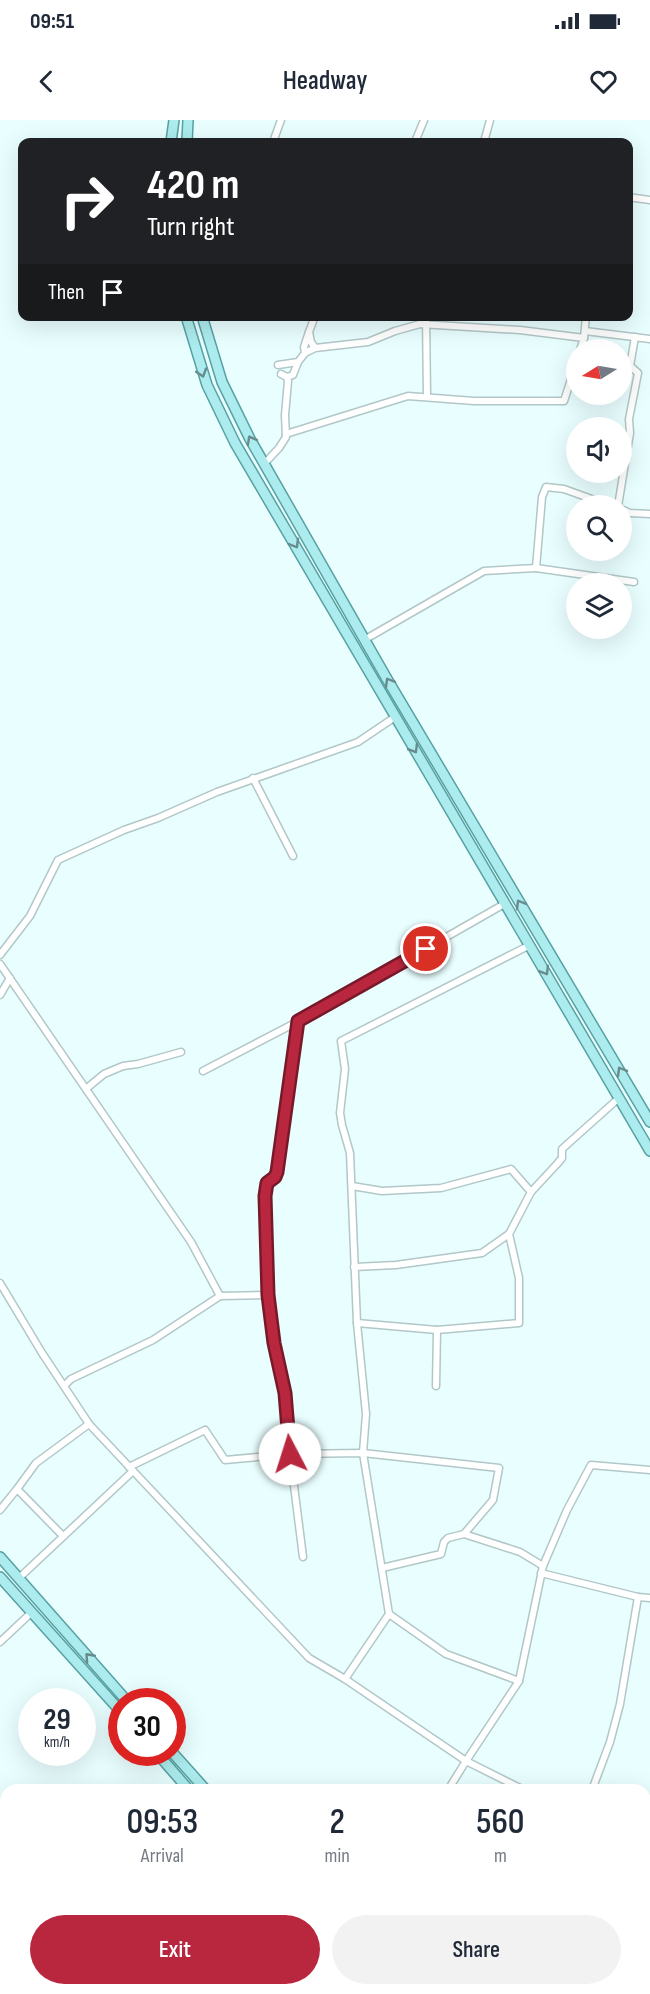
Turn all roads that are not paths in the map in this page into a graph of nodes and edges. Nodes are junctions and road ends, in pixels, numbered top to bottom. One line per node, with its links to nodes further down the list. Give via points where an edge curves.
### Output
1 (174, 120): 6 (main road)
2 (188, 120): 7 (main road)
3 (281, 120): 8 (street)
4 (424, 120): 9 (street)
5 (490, 120): 10 (street)
6 (172, 138)
7 (187, 138)
8 (274, 138)
9 (417, 138)
10 (485, 138)
11 (633, 197): 12 (street)
12 (650, 200)
13 (188, 321): 38 (main road, one-way to 38, via 218,410)
14 (204, 321): 30 (main road, one-way to 14, via 222,382)
15 (313, 321): 20 (street)
16 (425, 321): 18 (street)
17 (586, 321): 19 (street)
18 (425, 325): 22 (street); 24 (street, via 368,342); 28 (street)
19 (585, 331): 21 (street); 22 (street)
20 (309, 332): 24 (street); 24 (street, via 304,347)
21 (634, 337): 23 (street); 32 (street, via 630,366 638,373)
22 (584, 338)
23 (650, 339)
24 (309, 351): 25 (street)
25 (298, 362): 26 (street); 29 (street, via 293,375 284,376 288,381)
26 (278, 365)
27 (566, 395): 28 (street, via 564,401 474,401)
28 (427, 396): 29 (street, via 408,396)
29 (286, 434): 30 (street)
30 (264, 465): 37 (main road)
31 (581, 495): 35 (street, via 546,487)
32 (620, 495)
33 (632, 513): 34 (street)
34 (650, 514)
35 (536, 568): 36 (street); 37 (street, via 484,571)
36 (634, 582)
37 (364, 640): 52 (main road, one-way to 37)
38 (395, 717): 39 (street, via 358,742); 41 (main road, one-way to 41)
39 (253, 778): 40 (street); 43 (street, via 58,860 30,916)
40 (293, 856)
41 (506, 903): 42 (main road); 47 (street)
42 (530, 945): 51 (main road, one-way to 51); 54 (street, via 341,1041 345,1069 340,1113 350,1153)
43 (0, 955)
44 (0, 964): 45 (street)
45 (10, 978): 46 (street); 50 (street)
46 (0, 995)
47 (298, 1021): 49 (street); 59 (street, via 277,1172 267,1183 265,1196)
48 (181, 1052): 50 (street, via 123,1066 104,1074)
49 (203, 1071)
50 (87, 1088): 60 (street, via 191,1242)
51 (619, 1098): 53 (main road); 55 (street, via 562,1149 562,1158)
52 (650, 1122)
53 (650, 1151)
54 (352, 1186): 55 (street, via 382,1191 441,1188 511,1169); 57 (street)
55 (531, 1192): 56 (street)
56 (509, 1234): 57 (street, via 482,1253); 62 (street, via 519,1278 519,1323)
57 (354, 1267): 61 (street)
58 (0, 1283): 63 (street)
59 (268, 1295): 60 (street); 69 (street, via 285,1393)
60 (220, 1296): 64 (street, via 153,1340)
61 (357, 1323): 62 (street); 68 (street, via 366,1414)
62 (438, 1329): 66 (street)
63 (53, 1370): 64 (street); 65 (street)
64 (71, 1379): 65 (street)
65 (64, 1386): 67 (street)
66 (436, 1386)
67 (89, 1424): 70 (street); 72 (street, via 36,1463)
68 (363, 1453): 69 (street); 74 (street, via 499,1468 493,1500); 78 (street)
69 (290, 1454): 70 (street, via 225,1461 205,1430); 77 (street)
70 (131, 1469): 75 (street); 89 (street, via 309,1658)
71 (650, 1470): 79 (street, via 591,1466)
72 (17, 1490): 73 (street); 75 (street)
73 (0, 1510)
74 (464, 1534): 78 (street, via 444,1542 441,1554); 79 (street, via 520,1552)
75 (63, 1536): 81 (street)
76 (0, 1557): 81 (main road)
77 (303, 1557)
78 (382, 1568): 85 (street)
79 (542, 1569): 82 (street); 90 (street)
80 (0, 1576): 84 (main road)
81 (19, 1578): 86 (main road)
82 (638, 1597): 83 (street); 100 (street, via 620,1704)
83 (650, 1598)
84 (32, 1612): 87 (main road); 88 (street)
85 (388, 1614): 89 (street); 90 (street, via 446,1654)
86 (55, 1619): 87 (main road); 91 (main road, one-way to 86)
87 (45, 1627): 92 (main road)
88 (0, 1642)
89 (345, 1679): 93 (street)
90 (519, 1681): 93 (street)
91 (116, 1688)
92 (108, 1697)
93 (466, 1761): 98 (street); 99 (street)
94 (168, 1766): 96 (main road)
95 (185, 1766): 97 (main road)
96 (184, 1784)
97 (201, 1784)
98 (452, 1784)
99 (512, 1784)
100 (594, 1784)

